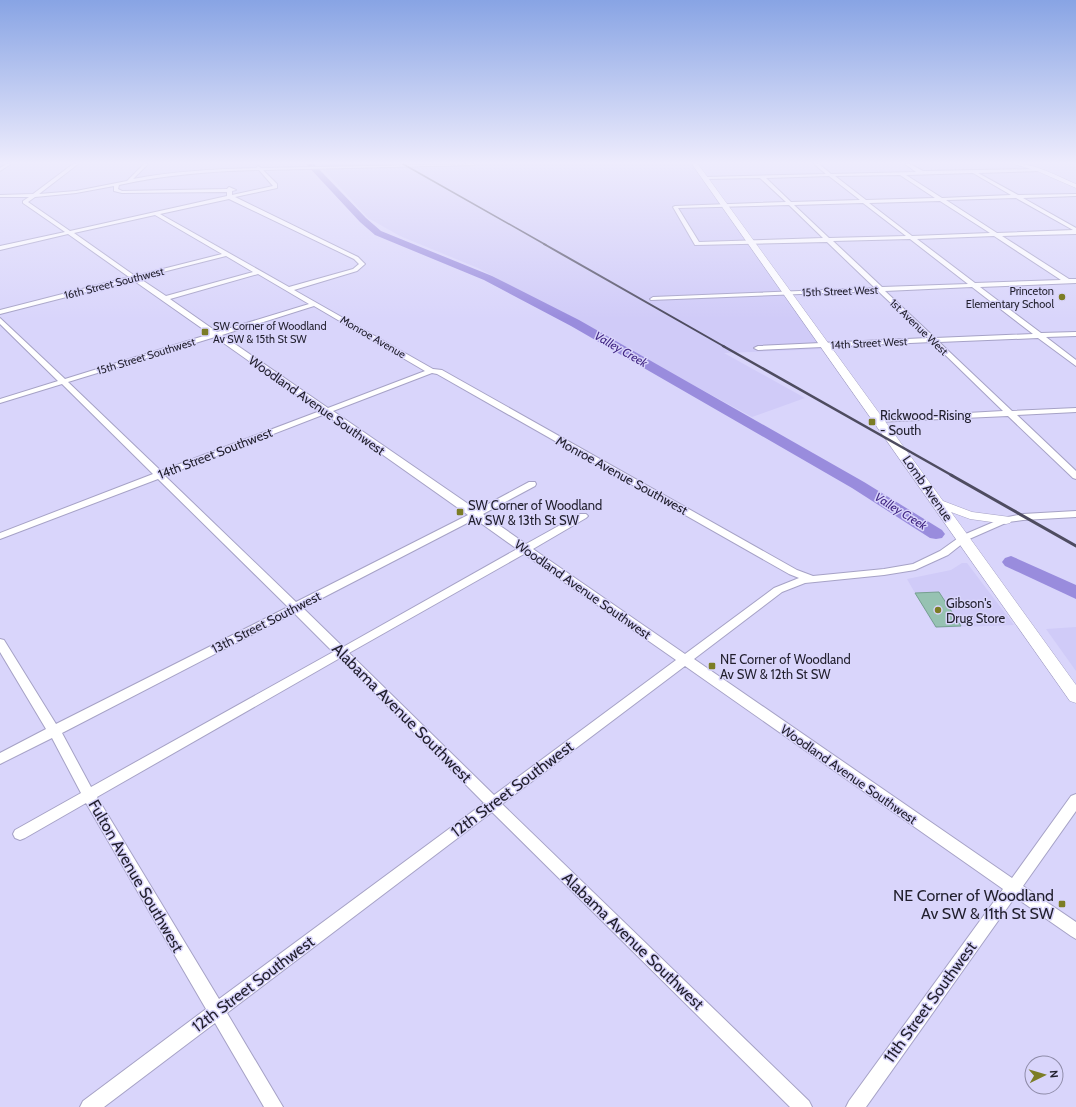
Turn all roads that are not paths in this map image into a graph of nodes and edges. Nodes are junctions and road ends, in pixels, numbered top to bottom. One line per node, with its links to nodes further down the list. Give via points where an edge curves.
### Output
1 (44, 216): 12 (street, Woodland Avenue Southwest)
2 (143, 216): 12 (street)
3 (160, 216): 18 (street)
4 (269, 216): 25 (street, via 360,260 362,264 355,270)
5 (680, 216): 16 (street, via 696,244)
6 (732, 216): 16 (main road, Lomb Avenue)
7 (801, 216): 15 (street, 1st Avenue West)
8 (882, 216): 14 (street)
9 (966, 216): 13 (street)
10 (1049, 216): 11 (street)
11 (1076, 231): 13 (street)
12 (68, 233): 17 (street); 20 (street, Woodland Avenue Southwest)
13 (995, 234): 14 (street); 21 (street)
14 (910, 237): 15 (street); 23 (street)
15 (827, 240): 16 (street); 26 (street, 1st Avenue West)
16 (751, 242): 27 (main road, Lomb Avenue)
17 (0, 248)
18 (227, 254): 19 (street); 20 (street, 16th Street Southwest)
19 (258, 272): 25 (street); 28 (street)
20 (134, 278): 28 (street, Woodland Avenue Southwest); 31 (street, 16th Street Southwest)
21 (1068, 281): 22 (street, 15th Street West); 23 (street, 15th Street West); 24 (street)
22 (1076, 281)
23 (974, 286): 26 (street, 15th Street West); 35 (street)
24 (1076, 287)
25 (290, 289): 30 (street)
26 (879, 289): 27 (street, 15th Street West); 36 (street, 1st Avenue West)
27 (787, 293): 29 (street, 15th Street West); 37 (main road, Lomb Avenue)
28 (163, 299): 34 (street, Woodland Avenue Southwest)
29 (652, 299)
30 (315, 304): 34 (street, 15th Street Southwest); 40 (street, Monroe Avenue)
31 (0, 312)
32 (0, 320): 41 (street, Alabama Avenue Southwest)
33 (1076, 334): 35 (street, 14th Street West)
34 (215, 335): 41 (street, 15th Street Southwest); 44 (street, Woodland Avenue Southwest)
35 (1039, 336): 36 (street, 14th Street West); 39 (street)
36 (932, 340): 37 (street, 14th Street West); 45 (street, 1st Avenue West)
37 (825, 345): 38 (street, 14th Street West); 46 (main road, Lomb Avenue)
38 (758, 348)
39 (1076, 364)
40 (431, 371): 44 (street, 14th Street Southwest); 58 (street, Monroe Avenue Southwest, via 439,372 793,572)
41 (63, 382): 42 (street, 15th Street Southwest); 47 (street, Alabama Avenue Southwest)
42 (0, 402)
43 (1076, 410): 45 (street)
44 (324, 411): 47 (street, 14th Street Southwest); 52 (street, Woodland Avenue Southwest)
45 (1008, 413): 46 (street); 48 (street, 1st Avenue West)
46 (878, 420): 50 (main road, Lomb Avenue)
47 (158, 475): 55 (street, 14th Street Southwest); 59 (street, Alabama Avenue Southwest)
48 (1076, 476)
49 (532, 484): 52 (street, 13th Street Southwest)
50 (939, 504): 54 (main road, via 970,515); 56 (main road, Lomb Avenue)
51 (1076, 514): 54 (street, 12th Street Southwest)
52 (474, 515): 57 (street, Woodland Avenue Southwest); 59 (street, 13th Street Southwest)
53 (583, 516): 57 (street)
54 (1006, 520): 56 (street, 12th Street Southwest)
55 (0, 536)
56 (964, 538): 58 (street, 12th Street Southwest, via 944,553 915,567); 63 (main road, Lomb Avenue)
57 (524, 548): 61 (street); 62 (street, Woodland Avenue Southwest)
58 (813, 579): 62 (street, 12th Street Southwest, via 793,583 778,590)
59 (294, 607): 61 (street, Alabama Avenue Southwest); 64 (street, 13th Street Southwest)
60 (0, 643): 64 (street, Fulton Avenue Southwest)
61 (342, 653): 66 (street); 68 (street, Alabama Avenue Southwest)
62 (685, 660): 68 (street, 12th Street Southwest); 70 (street, Woodland Avenue Southwest)
63 (1076, 697)
64 (54, 731): 65 (street, 13th Street Southwest); 66 (street, Fulton Avenue Southwest)
65 (0, 759)
66 (89, 796): 69 (street); 72 (street, Fulton Avenue Southwest)
67 (1076, 800): 70 (street, 11th Street Southwest)
68 (493, 804): 72 (street, 12th Street Southwest); 75 (street, Alabama Avenue Southwest)
69 (20, 834)
70 (1012, 887): 71 (street, Woodland Avenue Southwest); 76 (street, 11th Street Southwest)
71 (1076, 931)
72 (216, 1011): 73 (street, 12th Street Southwest); 74 (street, Fulton Avenue Southwest)
73 (89, 1107)
74 (274, 1107)
75 (803, 1107)
76 (855, 1107)

